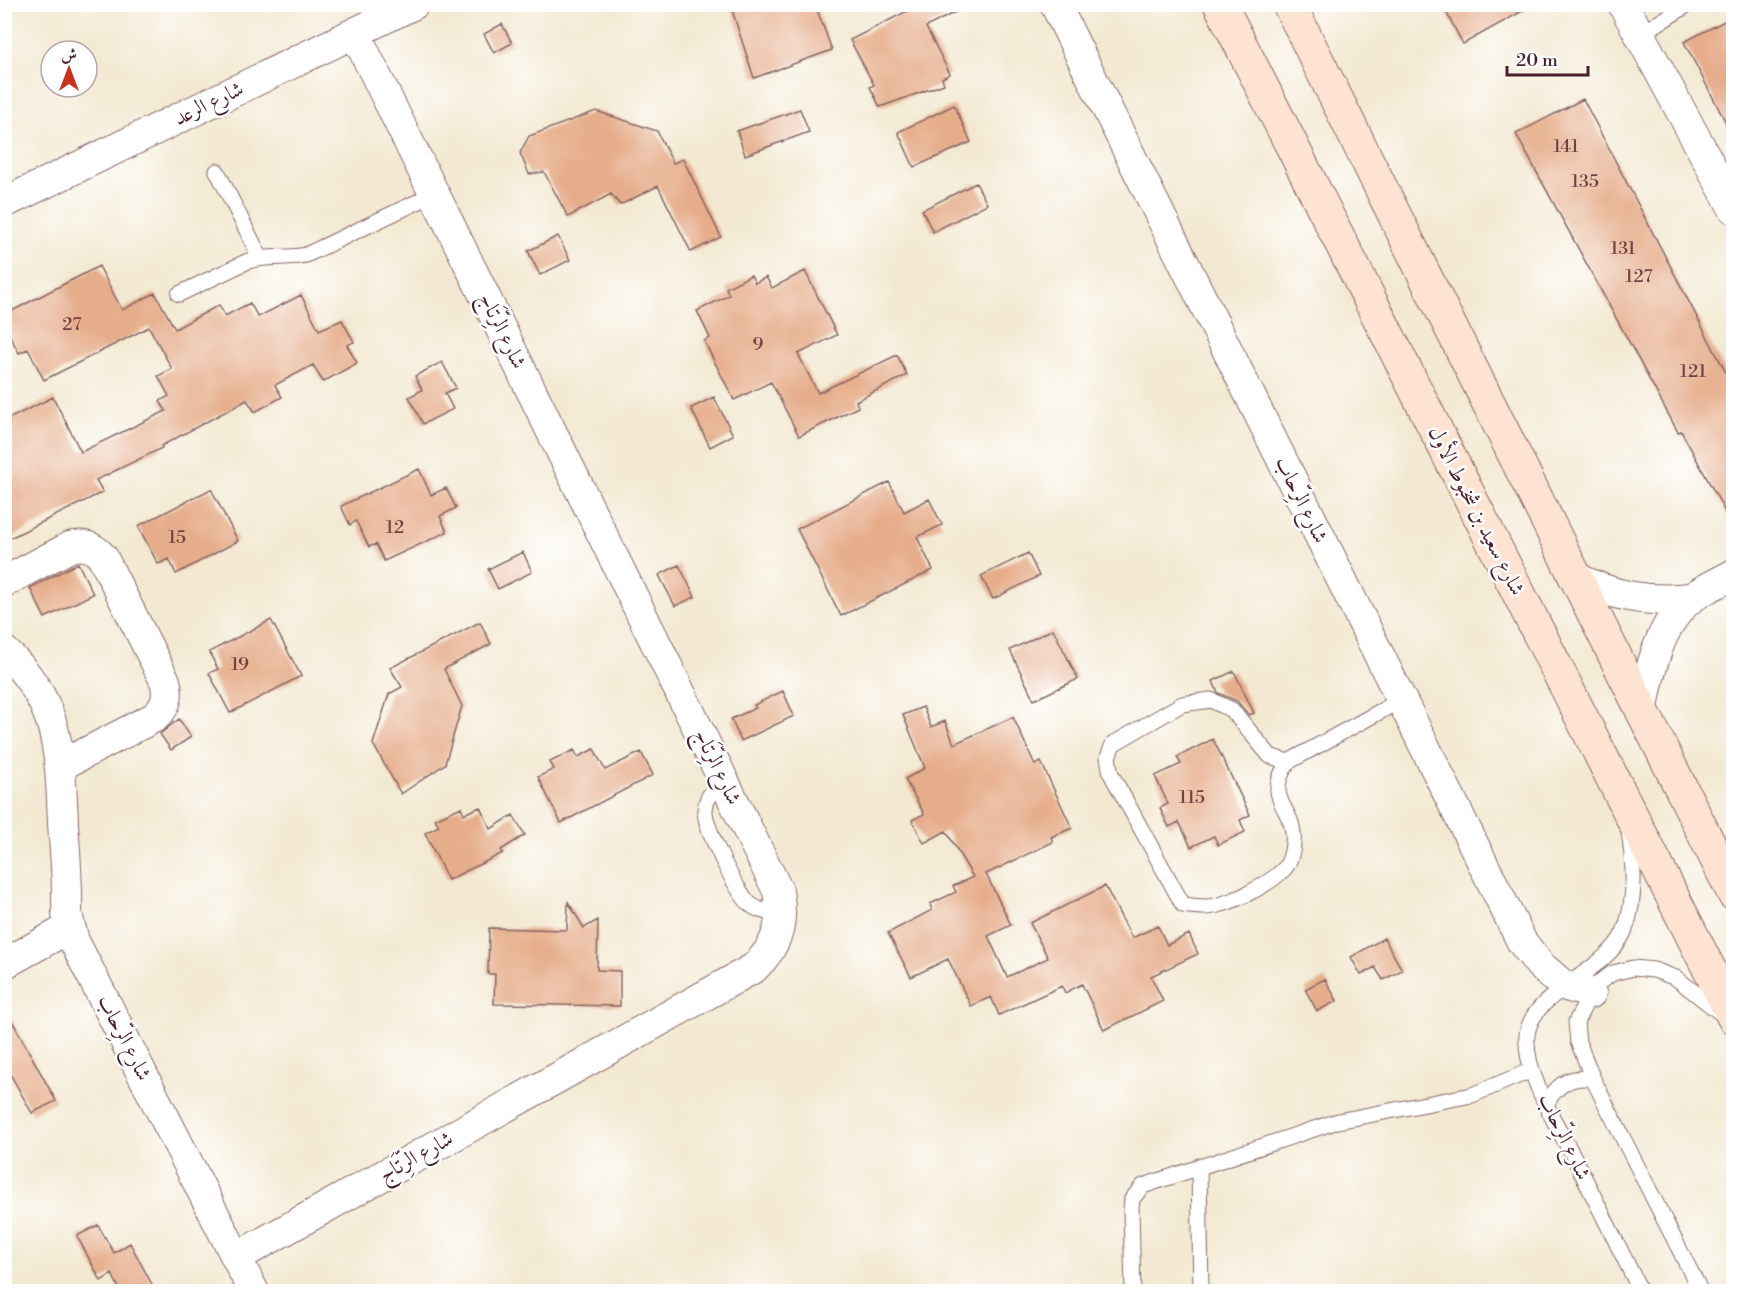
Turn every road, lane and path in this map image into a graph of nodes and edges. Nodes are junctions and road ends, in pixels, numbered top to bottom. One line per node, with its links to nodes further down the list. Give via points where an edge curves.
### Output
1 (414, 4): 7 (street, شارع الرعد)
2 (1055, 4): 20 (street, شارع الرِّحاب)
3 (1220, 4): 24 (main road, شارع سعيد بن شخبوط الأول)
4 (1289, 4): 16 (main road)
5 (1623, 4): 8 (street)
6 (1689, 4): 8 (lane)
7 (355, 33): 10 (street, شارع الرِّتَاج); 11 (street, شارع الرعد)
8 (1639, 35): 12 (street)
9 (217, 171): 13 (lane)
10 (434, 194): 13 (lane, via 306,255 288,259); 36 (street, شارع الرِّتَاج, via 778,891 782,913 779,934 769,953 754,968)
11 (4, 203)
12 (1734, 209)
13 (260, 257): 14 (lane)
14 (179, 294)
15 (1734, 574): 18 (street)
16 (1573, 576): 18 (street, via 1638,599); 21 (main road)
17 (4, 582): 23 (street, via 70,547 93,549 103,558 165,681 167,700 155,717)
18 (1691, 598): 21 (street, via 1672,621 1661,643)
19 (4, 651): 23 (street, شارع الرِّحاب, via 45,700 58,743)
20 (1401, 700): 22 (lane); 28 (street, شارع الرِّحاب, via 1522,942)
21 (1642, 714): 25 (main road)
22 (1288, 762): 22 (lane, via 1270,756 1232,710 1211,700 1182,704 1113,744 1108,757 1111,774 1183,905 1208,907 1257,890 1286,868 1294,843 1276,779)
23 (60, 766): 26 (street, شارع الرِّحاب)
24 (1624, 804): 28 (lane, شارع الرِّحاب, via 1632,875 1624,932 1598,964); 30 (main road, شارع سعيد بن شخبوط الأول)
25 (1734, 894)
26 (69, 928): 27 (street); 36 (street, شارع الرِّحاب)
27 (4, 964)
28 (1563, 985): 29 (street, شارع الرِّحاب); 32 (lane, شارع الرِّحاب, via 1532,1018 1527,1032)
29 (1591, 993): 31 (lane, via 1595,985 1612,973 1633,968 1654,970 1696,991); 33 (lane, via 1576,1022 1576,1033)
30 (1734, 1018)
31 (1734, 1024)
32 (1532, 1070): 34 (lane, شارع الرِّحاب); 35 (lane, via 1472,1095 1338,1122)
33 (1593, 1078): 34 (lane, via 1565,1082); 41 (lane)
34 (1546, 1103): 40 (lane, شارع الرِّحاب)
35 (1199, 1166): 38 (lane, via 1143,1186 1132,1199); 39 (lane)
36 (237, 1257): 37 (street, شارع الرِّحاب)
37 (254, 1292)
38 (1133, 1292)
39 (1201, 1292)
40 (1641, 1292)
41 (1701, 1292)

